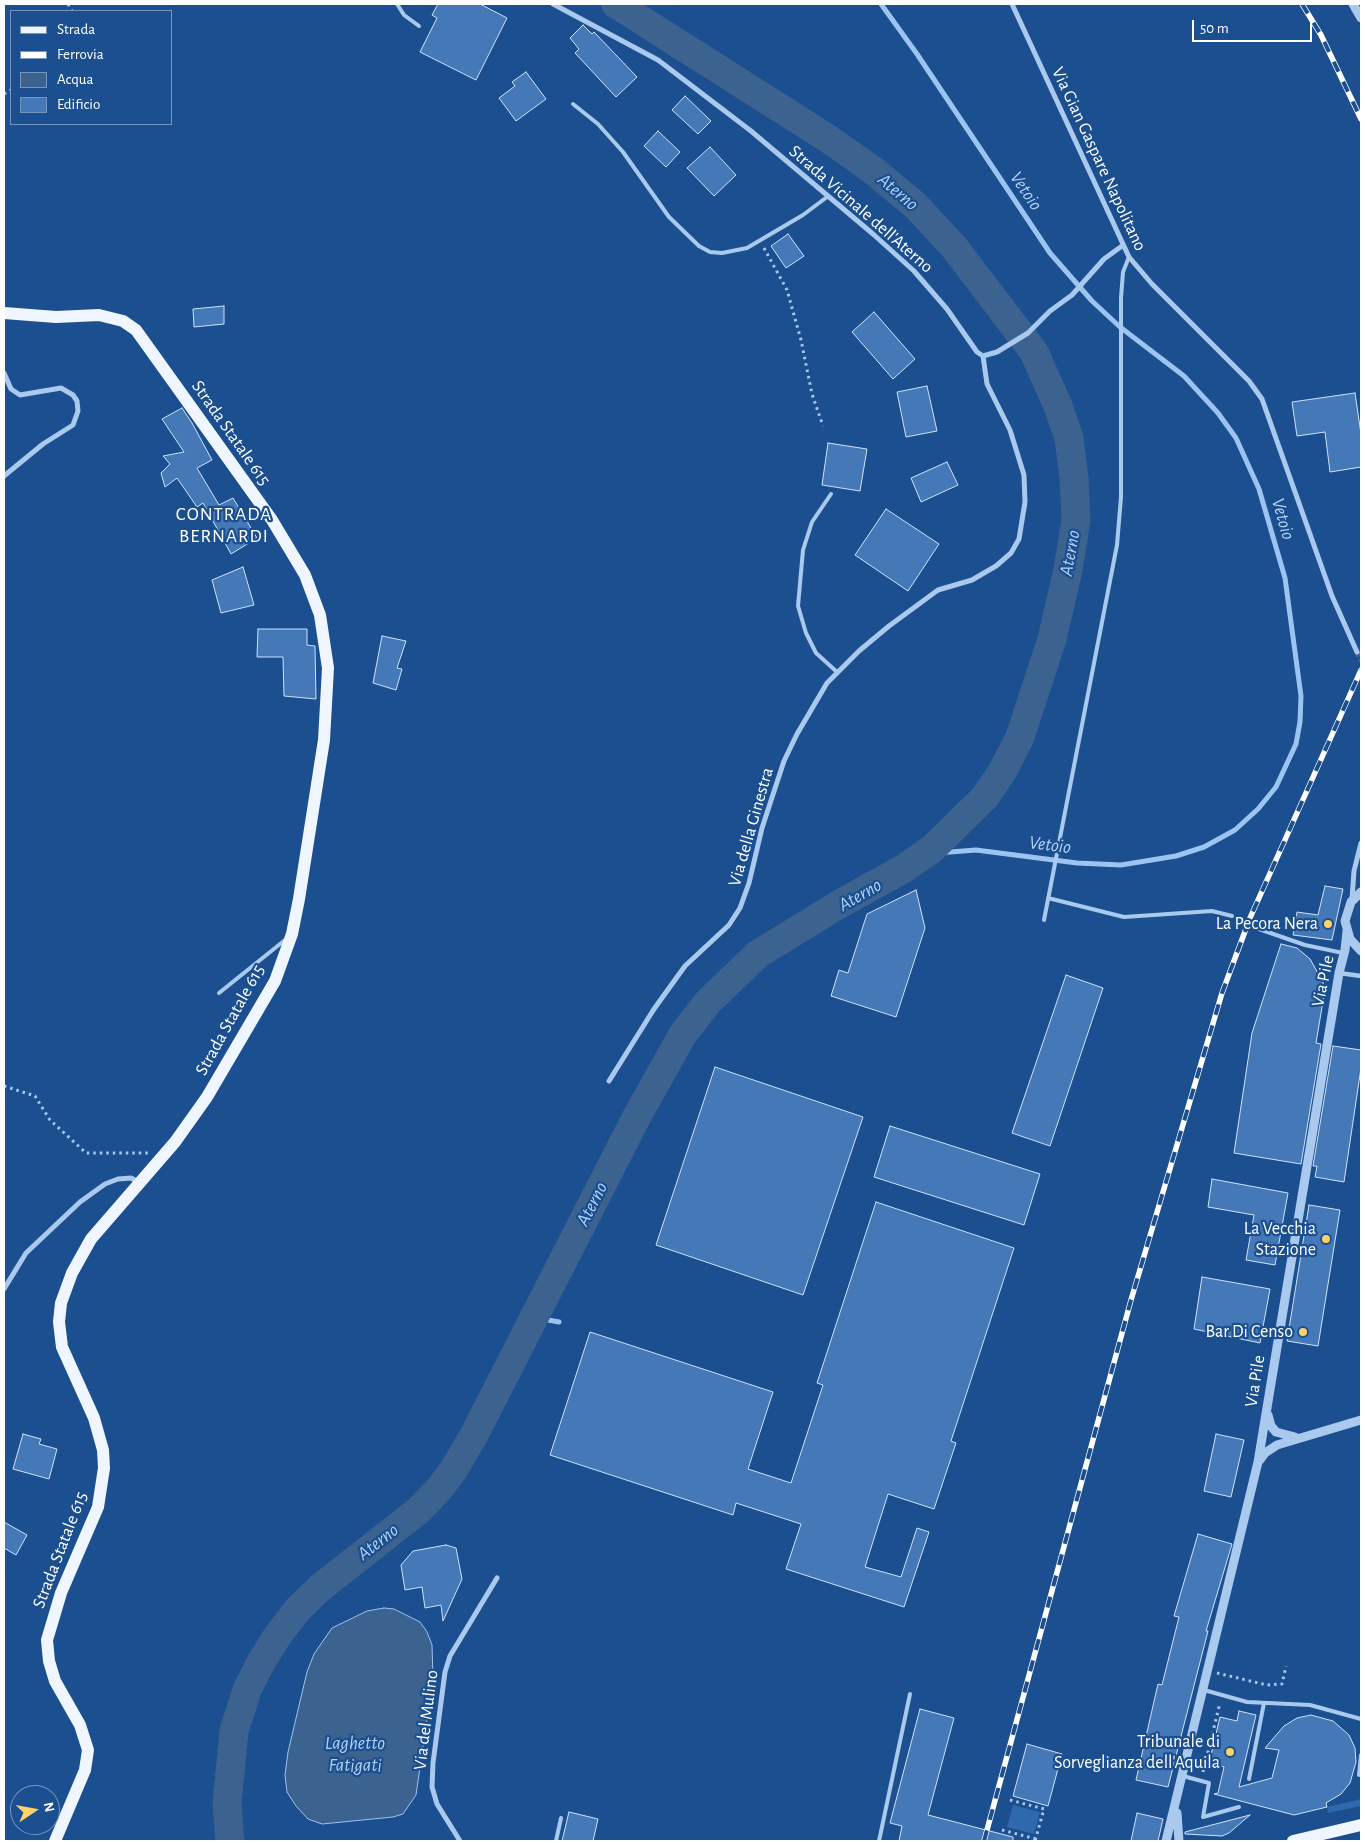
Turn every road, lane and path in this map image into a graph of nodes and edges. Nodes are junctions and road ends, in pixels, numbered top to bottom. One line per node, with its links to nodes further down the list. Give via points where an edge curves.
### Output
1 (397, 4): 6 (lane, via 404,15)
2 (553, 4): 8 (street, Strada Vicinale dell'Aterno, via 670,68)
3 (1012, 4): 10 (street, Via Gian Gaspare Napolitano)
4 (1353, 4): 5 (street)
5 (1361, 18)
6 (419, 26)
7 (573, 104): 9 (lane, via 602,129 633,165 669,217 705,250 730,252)
8 (827, 196): 9 (lane, via 804,215); 13 (street, Strada Vicinale dell'Aterno, via 914,271 947,309 977,352)
9 (760, 241): 15 (path, via 787,290)
10 (1122, 246): 11 (street, Via Gian Gaspare Napolitano); 13 (street, via 1028,332 1004,348)
11 (1128, 257): 18 (street, Via Gian Gaspare Napolitano, via 1244,375 1262,399 1332,596); 22 (lane, via 1121,285 1121,497 1117,544)
12 (4, 315): 28 (main road, Strada Statale 615, via 99,315 123,321 136,330 272,520 305,575 320,615 328,668 324,740)
13 (984, 356): 19 (street, Via della Ginestra, via 987,384 1010,430 1024,475 1025,502 1019,539 996,566 972,580 934,592 874,638)
14 (4, 372): 16 (street, via 11,389 20,395 61,388 73,395 78,411 73,425 42,444)
15 (823, 426)
16 (4, 476)
17 (832, 494): 19 (lane, via 812,522 803,550 798,606 816,653)
18 (1357, 652)
19 (837, 672): 34 (street, Via della Ginestra, via 818,697 784,762 740,908 729,925 685,966)
20 (1361, 843): 23 (street)
21 (1361, 892): 23 (street)
22 (1048, 898): 24 (lane, via 1124,917 1212,911); 25 (lane)
23 (1351, 902): 27 (street, Via Pile, via 1346,916)
24 (1232, 916)
25 (1044, 920)
26 (1256, 928): 30 (lane, via 1310,947)
27 (1346, 931): 29 (street); 30 (street, Via Pile)
28 (292, 934): 33 (lane); 36 (main road, Strada Statale 615, via 275,981 207,1096)
29 (1361, 951)
30 (1345, 954): 31 (street, Via Pile)
31 (1339, 973): 32 (street); 39 (street, Via Pile)
32 (1361, 976)
33 (219, 993)
34 (609, 1081)
35 (4, 1086): 36 (path, via 34,1096 50,1120 86,1153)
36 (166, 1153): 37 (main road, Strada Statale 615)
37 (140, 1184): 38 (street, via 131,1178 118,1179 84,1198 29,1250); 63 (main road, Strada Statale 615, via 87,1245 69,1280 60,1310 62,1347 94,1418 103,1450 104,1468 98,1507 60,1593 48,1640 49,1661 55,1681 80,1725 88,1750 85,1770)
38 (4, 1289)
39 (1267, 1407): 41 (street, via 1270,1423 1276,1432 1288,1437); 42 (street, Via Pile)
40 (1361, 1420): 41 (street)
41 (1301, 1437): 42 (street, via 1272,1447)
42 (1258, 1462): 45 (street, Via Pile)
43 (497, 1578): 64 (street, Via del Mulino, via 453,1651 445,1672 432,1787 437,1804)
44 (1286, 1666): 45 (path, via 1282,1684 1267,1685)
45 (1208, 1671): 46 (street, Via Pile)
46 (1204, 1690): 48 (lane); 53 (street, Via Pile)
47 (910, 1694): 66 (lane)
48 (1222, 1695): 49 (lane); 55 (path)
49 (1264, 1703): 50 (lane, via 1310,1705); 54 (lane)
50 (1361, 1719)
51 (1361, 1755): 52 (lane)
52 (1359, 1775)
53 (1183, 1776): 55 (lane); 57 (street, Via Pile)
54 (1249, 1779)
55 (1201, 1781): 58 (lane, via 1209,1783 1203,1816)
56 (1010, 1800): 62 (path, via 1044,1809)
57 (1177, 1802): 67 (street, Via Pile); 68 (street, Via Pile)
58 (1239, 1807)
59 (561, 1818): 65 (lane)
60 (1361, 1825): 69 (main road)
61 (1002, 1830): 62 (path)
62 (1036, 1840)
63 (55, 1841)
64 (460, 1841)
65 (556, 1841)
66 (879, 1841)
67 (1166, 1841)
68 (1179, 1841)
69 (1293, 1841)

